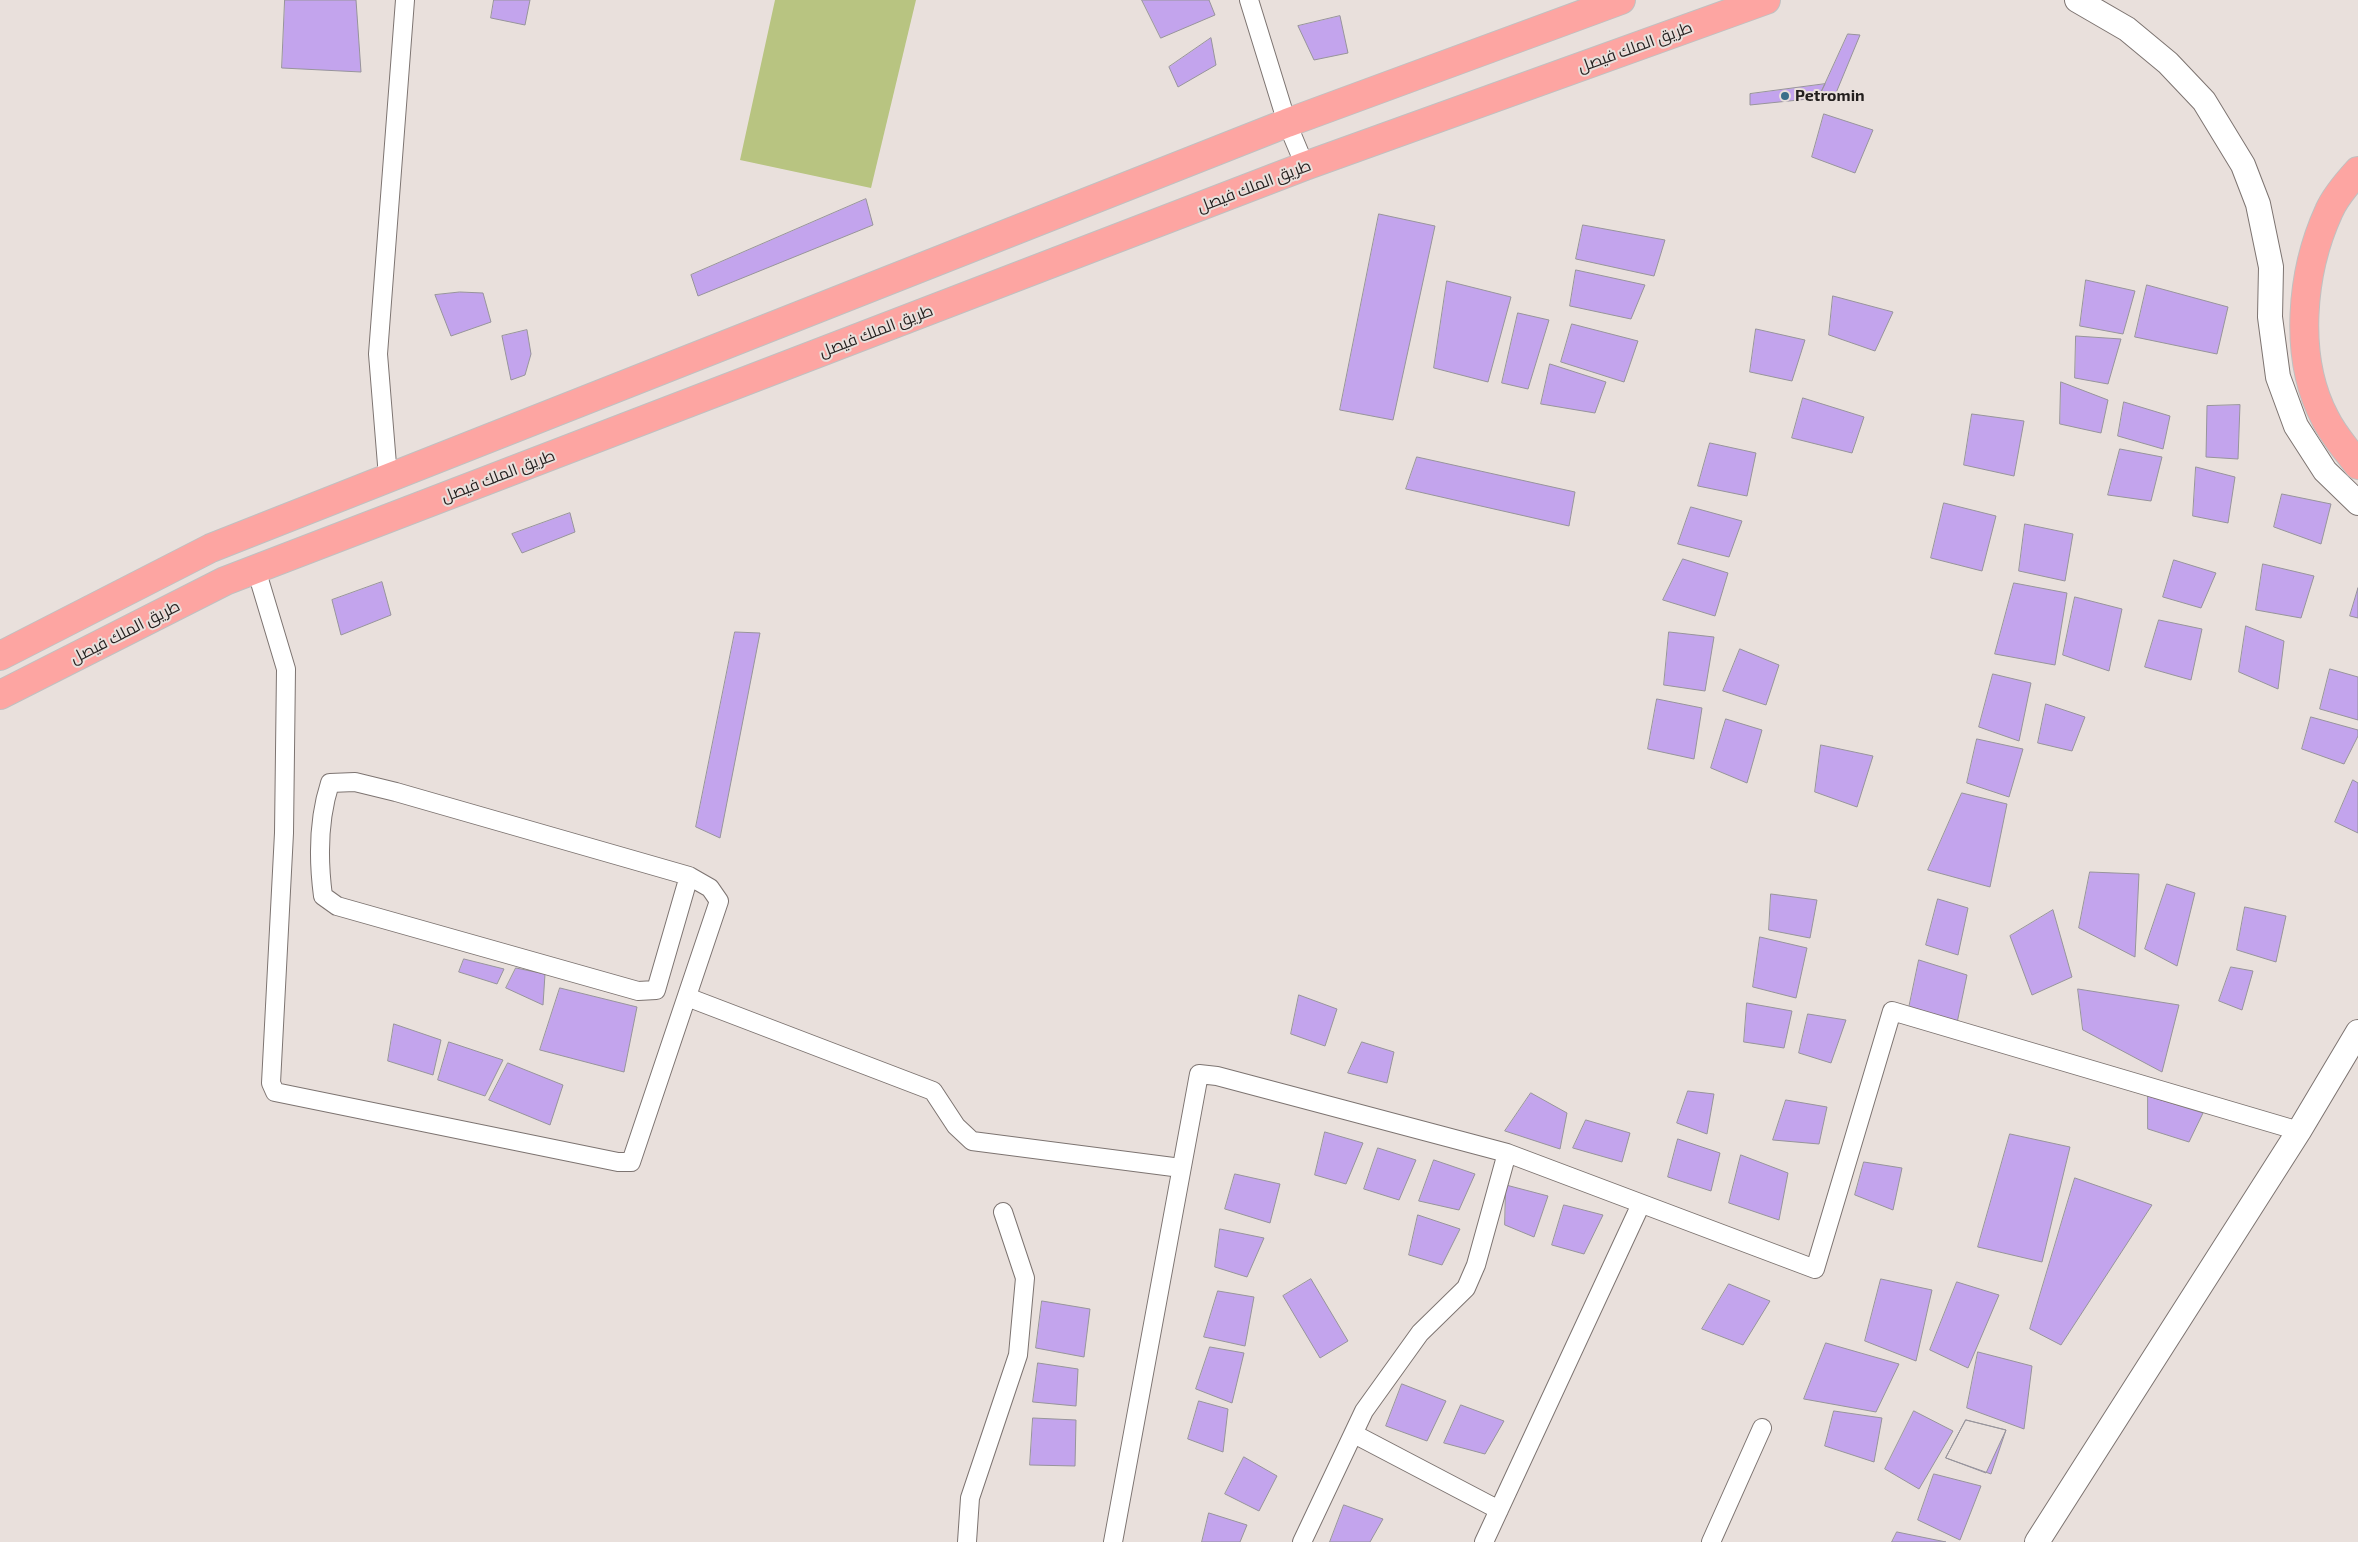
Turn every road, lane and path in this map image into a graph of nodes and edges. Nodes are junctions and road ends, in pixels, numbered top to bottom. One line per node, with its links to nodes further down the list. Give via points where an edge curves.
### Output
1 (405, 0): 10 (street, via 378,354)
2 (1249, 0): 6 (street)
3 (1621, 0): 6 (main road)
4 (1766, 0): 7 (main road, طريق الملك فيصل)
5 (2077, 0): 11 (street, via 2127,29 2168,63 2204,102 2243,165 2258,204 2271,267 2270,317 2278,377 2296,426 2325,471)
6 (1287, 123): 7 (street); 10 (main road)
7 (1305, 166): 12 (main road, طريق الملك فيصل)
8 (2358, 171): 9 (main road, via 2329,209 2311,260 2305,336 2309,378 2325,419)
9 (2358, 465)
10 (388, 477): 13 (main road, via 211,548)
11 (2358, 503)
12 (256, 570): 14 (main road, طريق الملك فيصل, via 225,582); 16 (street, via 286,669 284,833 271,1083 275,1092 534,1146 631,1162)
13 (0, 656)
14 (0, 695)
15 (689, 876): 15 (street, via 656,990 638,991 336,906 323,896 319,871 322,809 330,783 355,782); 16 (street, via 710,888 719,901)
16 (687, 997): 20 (street, via 933,1091 956,1126 972,1141)
17 (2358, 1032): 18 (street)
18 (2298, 1131): 21 (street, via 1892,1011 1814,1269); 31 (street)
19 (1507, 1153): 20 (street, via 1217,1076 1199,1074); 21 (street); 24 (street, via 1476,1265 1466,1288 1420,1333 1364,1411)
20 (1182, 1168): 27 (street)
21 (1641, 1204): 25 (street)
22 (1003, 1212): 26 (street, via 1025,1278 1018,1355 970,1498)
23 (1762, 1428): 30 (street)
24 (1354, 1434): 25 (street); 28 (street)
25 (1499, 1510): 29 (street)
26 (967, 1542)
27 (1113, 1542)
28 (1302, 1542)
29 (1484, 1542)
30 (1711, 1542)
31 (2037, 1542)

